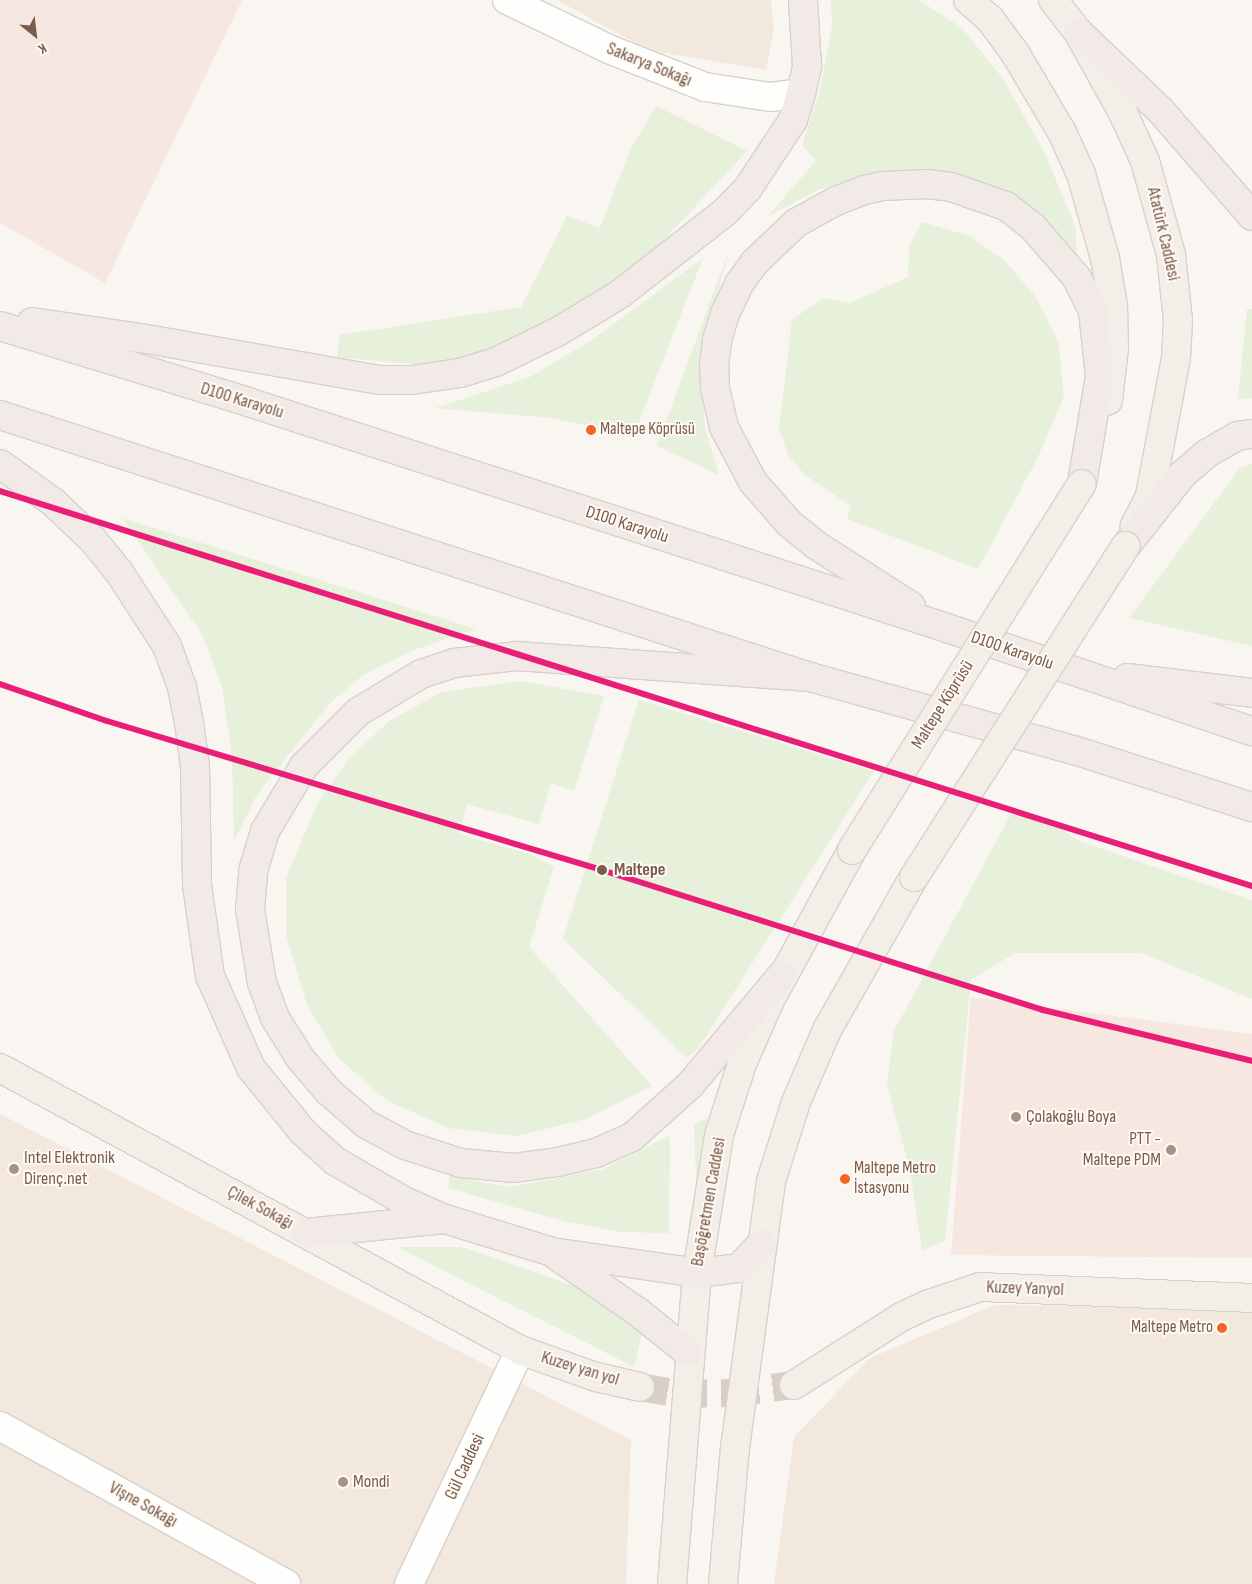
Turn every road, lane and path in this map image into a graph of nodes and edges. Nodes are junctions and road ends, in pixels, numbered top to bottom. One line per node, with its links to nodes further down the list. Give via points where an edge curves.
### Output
1 (507, 0): 6 (street, Sakarya Sokağı, via 611,50 705,87 770,97)
2 (803, 0): 6 (highway, via 807,66)
3 (968, 0): 13 (main road, via 990,19 1015,54 1062,132 1081,174 1106,258 1113,306 1111,387 1102,434)
4 (1053, 0): 5 (main road, Atatürk Caddesi)
5 (1078, 32): 7 (highway, via 1160,110); 14 (main road, Atatürk Caddesi, via 1104,76 1144,161 1162,214 1175,284 1176,358 1164,436 1150,496)
6 (801, 93): 8 (highway, via 793,120 748,188 670,258 559,331 496,362 460,373 412,380 345,377 141,338)
7 (1252, 216)
8 (0, 318)
9 (0, 326): 15 (highway, D100 Karayolu, via 258,405)
10 (0, 415): 17 (highway)
11 (1252, 434): 14 (highway, via 1237,436 1206,454 1182,475)
12 (0, 464): 24 (highway, via 53,502 93,540 120,572 166,646 182,687 195,767 197,885 205,954 219,1003 251,1068 303,1132 335,1161 404,1201)
13 (1082, 484): 15 (highway, via 1100,376 1093,310 1077,278 1056,252 1032,226 1006,206 951,187 883,186 836,201 796,223 755,262 739,284 717,340 715,388 732,446 753,482 788,522 816,545); 21 (main road, Maltepe Köprüsü, bridge)
14 (1126, 546): 26 (main road, bridge, via 914,877 828,1030 796,1102 771,1181)
15 (944, 627): 16 (highway, D100 Karayolu)
16 (1067, 670): 18 (highway); 19 (highway, D100 Karayolu)
17 (810, 677): 20 (highway, via 1074,750); 22 (highway, via 517,656 454,663 421,674 358,712 304,766 264,831 253,871 250,909 262,983 275,1018 300,1058 328,1091 366,1124 405,1145 461,1163 514,1168 558,1162 596,1153 632,1137 690,1084)
18 (1252, 693)
19 (1252, 731)
20 (1252, 808)
21 (852, 850): 22 (main road, Başöğretmen Caddesi)
22 (782, 975): 28 (main road, Başöğretmen Caddesi, via 729,1099 709,1186)
23 (0, 1068): 25 (main road, Çilek Sokağı)
24 (445, 1219): 25 (highway); 27 (highway)
25 (306, 1233): 30 (main road, Çilek Sokağı)
26 (761, 1244): 28 (highway, via 738,1268); 38 (main road, via 735,1448)
27 (552, 1252): 28 (highway); 31 (highway)
28 (697, 1273): 31 (main road, Başöğretmen Caddesi)
29 (1252, 1298): 32 (main road, Kuzey Yanyol, via 980,1287 928,1304 901,1317)
30 (520, 1350): 33 (main road, Kuzey yan yol, via 596,1377); 36 (street, Gül Caddesi)
31 (690, 1353): 37 (main road, Başöğretmen Caddesi)
32 (794, 1385)
33 (640, 1387)
34 (0, 1426): 35 (street, Vişne Sokağı)
35 (286, 1584)
36 (409, 1584)
37 (672, 1584)
38 (723, 1584)

